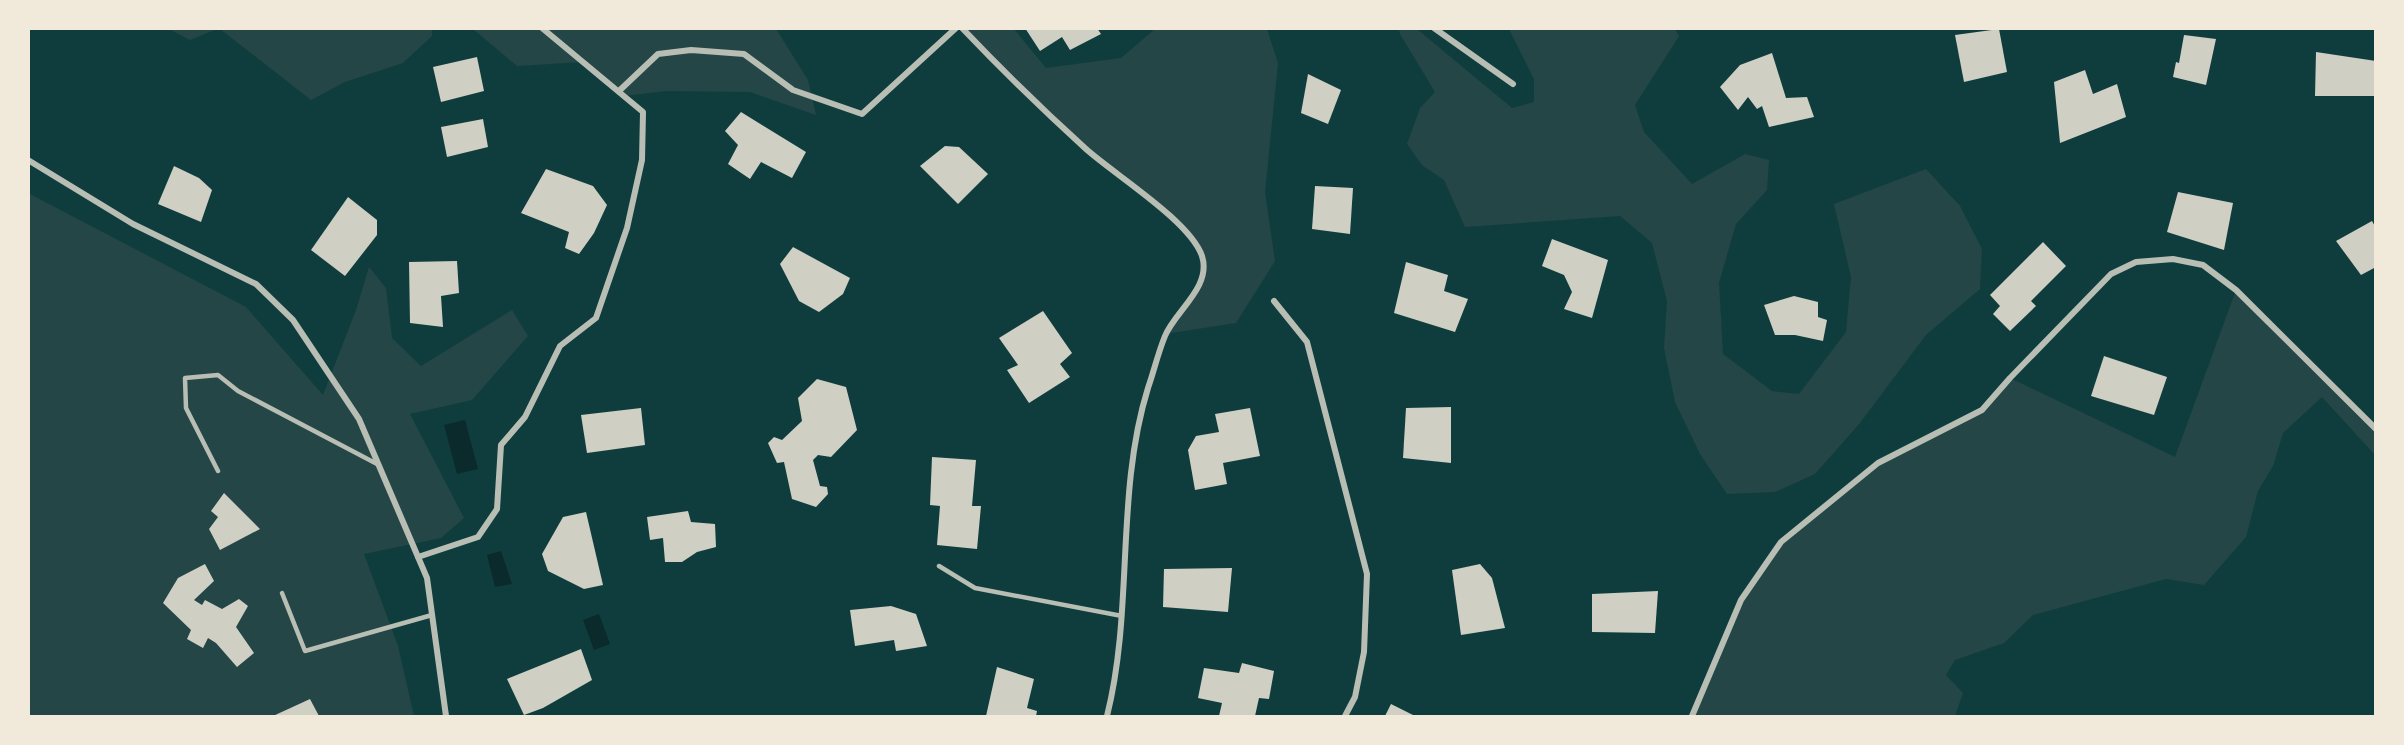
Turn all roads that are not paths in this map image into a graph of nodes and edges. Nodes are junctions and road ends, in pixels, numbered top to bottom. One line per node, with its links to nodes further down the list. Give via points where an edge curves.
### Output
1 (542, 28): 6 (street)
2 (956, 28): 6 (street, via 862,114 793,90 744,54 734,53 691,50 658,54)
3 (962, 28): 16 (street, via 1013,82 1088,151 1185,229 1202,256 1203,272 1166,334 1143,406 1131,478)
4 (1434, 28): 5 (street)
5 (1513, 84)
6 (619, 91): 12 (street, via 643,112 642,160 627,228 596,318 560,346 525,417 501,445 497,509 478,537)
7 (28, 160): 10 (street, via 133,224 256,284 293,320 359,419)
8 (1274, 301): 19 (street, via 1307,342 1367,574 1364,652 1355,698)
9 (2376, 429): 20 (street, via 2236,290 2203,265 2173,259 2136,262 2110,274 1982,410 1878,463 1781,542 1741,600)
10 (379, 465): 11 (lane, via 238,391 218,375 184,378 186,408); 12 (street)
11 (218, 471)
12 (418, 557): 15 (street, via 428,578)
13 (939, 566): 16 (lane, via 975,588)
14 (282, 593): 15 (lane, via 305,651)
15 (432, 615): 17 (street)
16 (1122, 616): 18 (street)
17 (446, 717)
18 (1107, 717)
19 (1345, 717)
20 (1692, 717)

